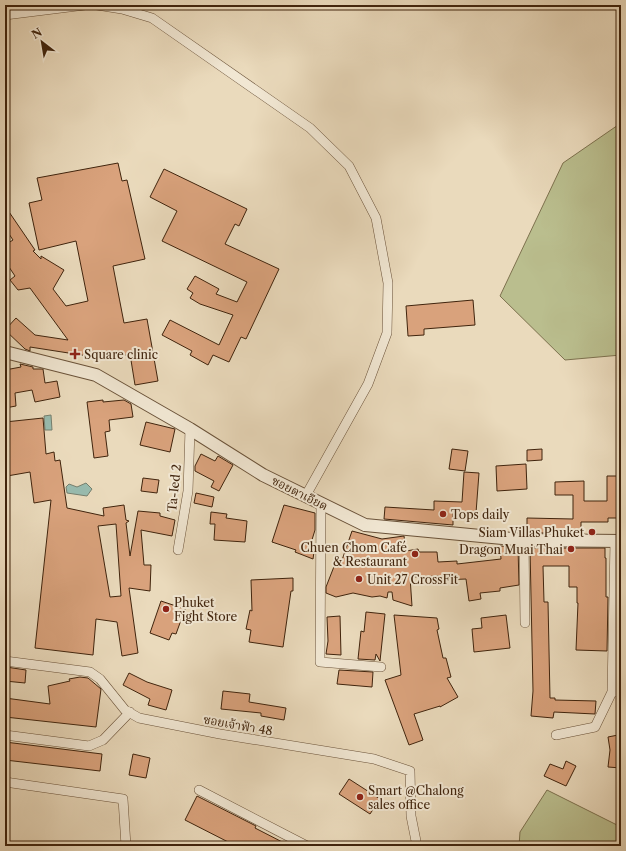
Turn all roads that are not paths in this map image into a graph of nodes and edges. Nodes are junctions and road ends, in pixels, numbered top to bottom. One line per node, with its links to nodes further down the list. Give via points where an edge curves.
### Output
1 (85, 5): 3 (street)
2 (97, 5): 6 (street, via 152,18 310,128 349,166 376,218 388,283 387,333 368,384)
3 (5, 15)
4 (5, 352): 5 (street, ซอยตาเอียด, via 96,375)
5 (190, 429): 6 (street, ซอยตาเอียด, via 263,475); 10 (street, Ta-Ied 2, via 188,491)
6 (305, 497): 7 (street, ซอยตาเอียด)
7 (321, 504): 8 (street, ซอยตาเอียด, via 365,525); 13 (street, via 320,662)
8 (524, 540): 9 (street, ซอยตาเอียด); 11 (street)
9 (618, 541): 14 (street)
10 (178, 550)
11 (525, 623)
12 (5, 661): 15 (street, ซอยเจ้าฟ้า 48, via 90,672 100,679 125,710)
13 (380, 666)
14 (616, 692): 17 (street, via 595,727)
15 (130, 712): 16 (street, via 103,740 89,746); 22 (street, ซอยเจ้าฟ้า 48, via 139,718 159,723 374,759 410,772 411,816)
16 (5, 735)
17 (556, 735)
18 (5, 782): 20 (street, via 123,799)
19 (199, 790): 21 (street)
20 (126, 846)
21 (307, 846)
22 (417, 846)

